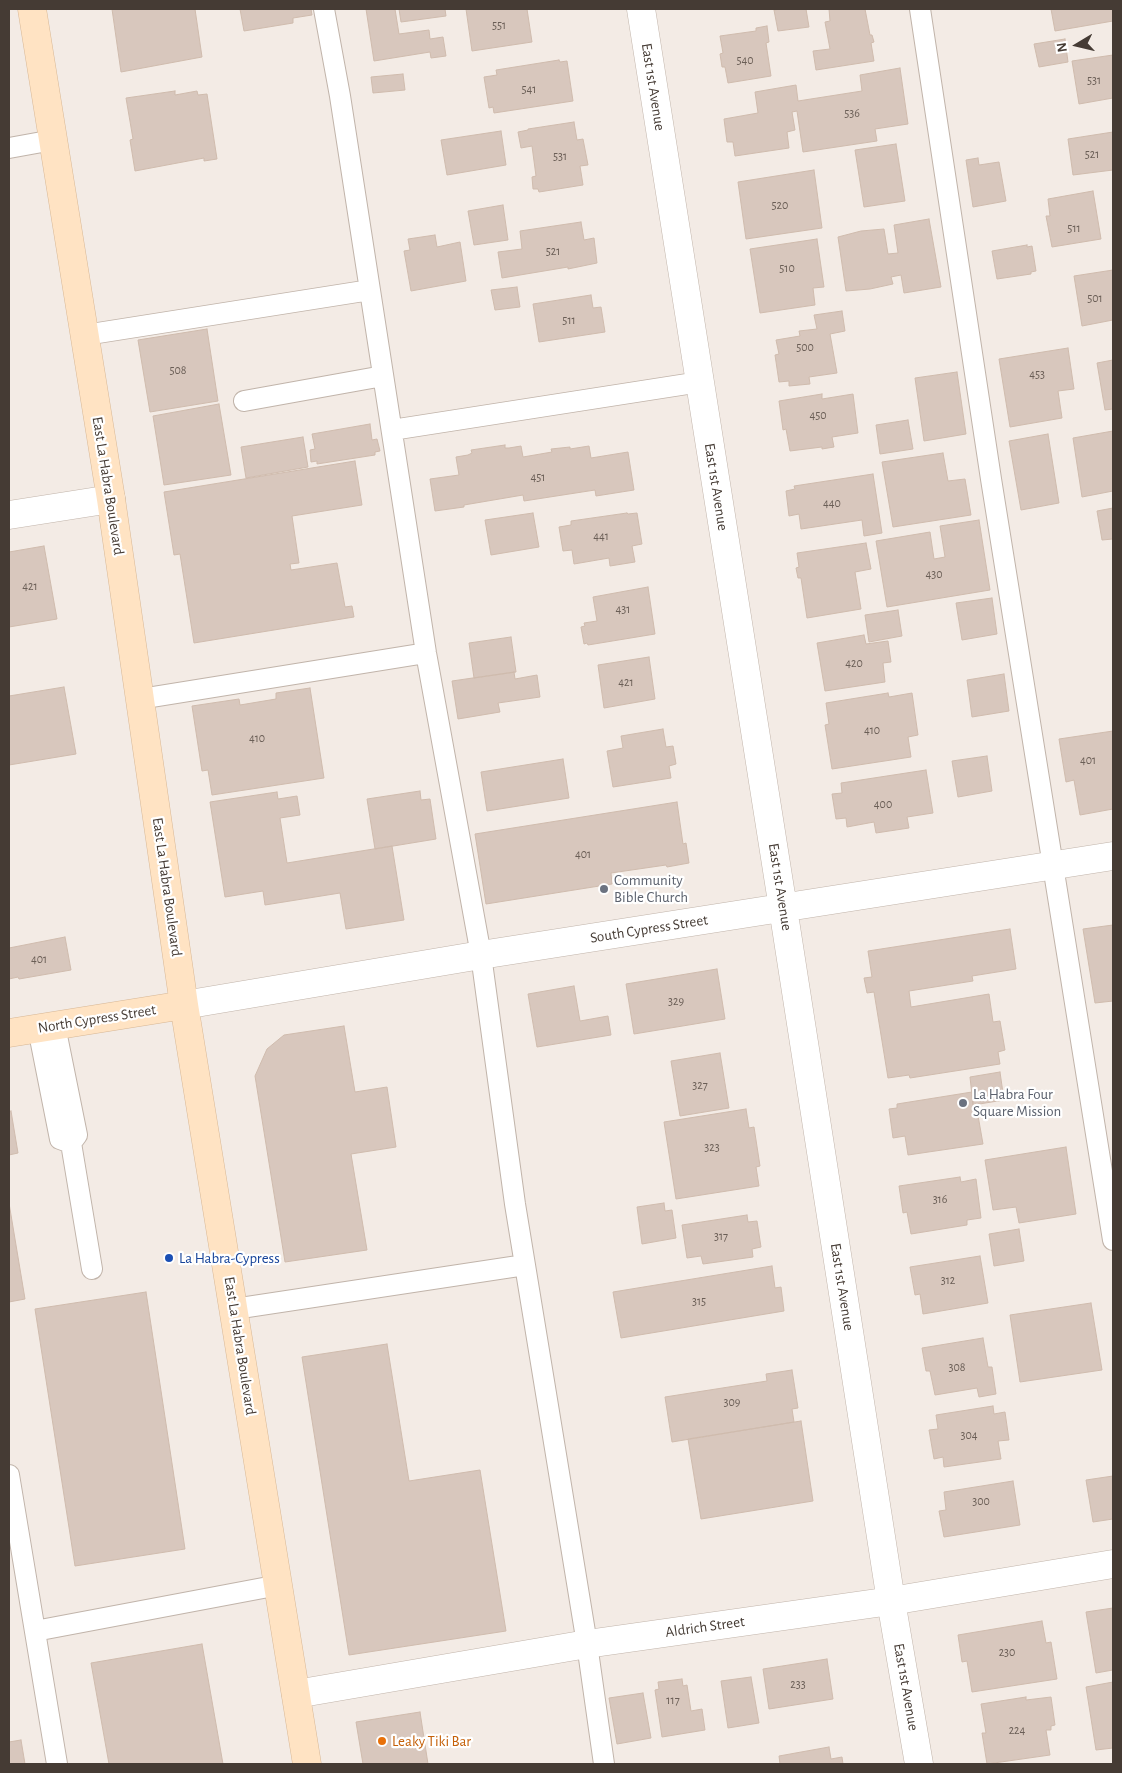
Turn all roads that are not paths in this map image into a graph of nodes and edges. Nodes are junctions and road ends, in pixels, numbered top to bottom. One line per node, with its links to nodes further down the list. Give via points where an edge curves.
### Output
1 (32, 9): 5 (main road, East La Habra Boulevard)
2 (324, 9): 7 (lane)
3 (641, 9): 10 (street, East 1st Avenue)
4 (920, 9): 18 (lane)
5 (53, 140): 6 (lane); 8 (main road, East La Habra Boulevard)
6 (9, 148)
7 (370, 290): 8 (lane); 9 (lane)
8 (85, 336): 13 (main road, East La Habra Boulevard)
9 (383, 376): 11 (lane); 12 (lane)
10 (700, 382): 12 (lane); 19 (street, East 1st Avenue)
11 (244, 401)
12 (392, 430): 15 (lane)
13 (111, 499): 14 (street); 16 (main road, East La Habra Boulevard)
14 (9, 515)
15 (426, 653): 16 (lane); 20 (lane)
16 (140, 699): 21 (main road, East La Habra Boulevard)
17 (1113, 856): 18 (street, South Cypress Street)
18 (1054, 866): 19 (street, South Cypress Street); 24 (lane)
19 (783, 908): 20 (street, South Cypress Street); 31 (street, East 1st Avenue)
20 (482, 955): 21 (street, South Cypress Street); 25 (lane)
21 (184, 1005): 22 (main road, North Cypress Street); 27 (main road, East La Habra Boulevard)
22 (47, 1027): 23 (main road, North Cypress Street); 26 (lane, via 77,1134 71,1143)
23 (9, 1033)
24 (1113, 1240)
25 (525, 1264): 27 (lane); 33 (lane)
26 (92, 1269)
27 (234, 1309): 30 (main road, East La Habra Boulevard)
28 (9, 1475): 32 (lane)
29 (1113, 1564): 31 (street, Aldrich Street)
30 (279, 1585): 32 (lane); 34 (main road, East La Habra Boulevard)
31 (890, 1601): 33 (street, Aldrich Street); 38 (street, East 1st Avenue)
32 (35, 1631): 35 (lane)
33 (586, 1644): 34 (street, Aldrich Street); 37 (lane)
34 (296, 1694): 36 (main road, East La Habra Boulevard)
35 (57, 1764)
36 (307, 1764)
37 (604, 1764)
38 (919, 1764)

